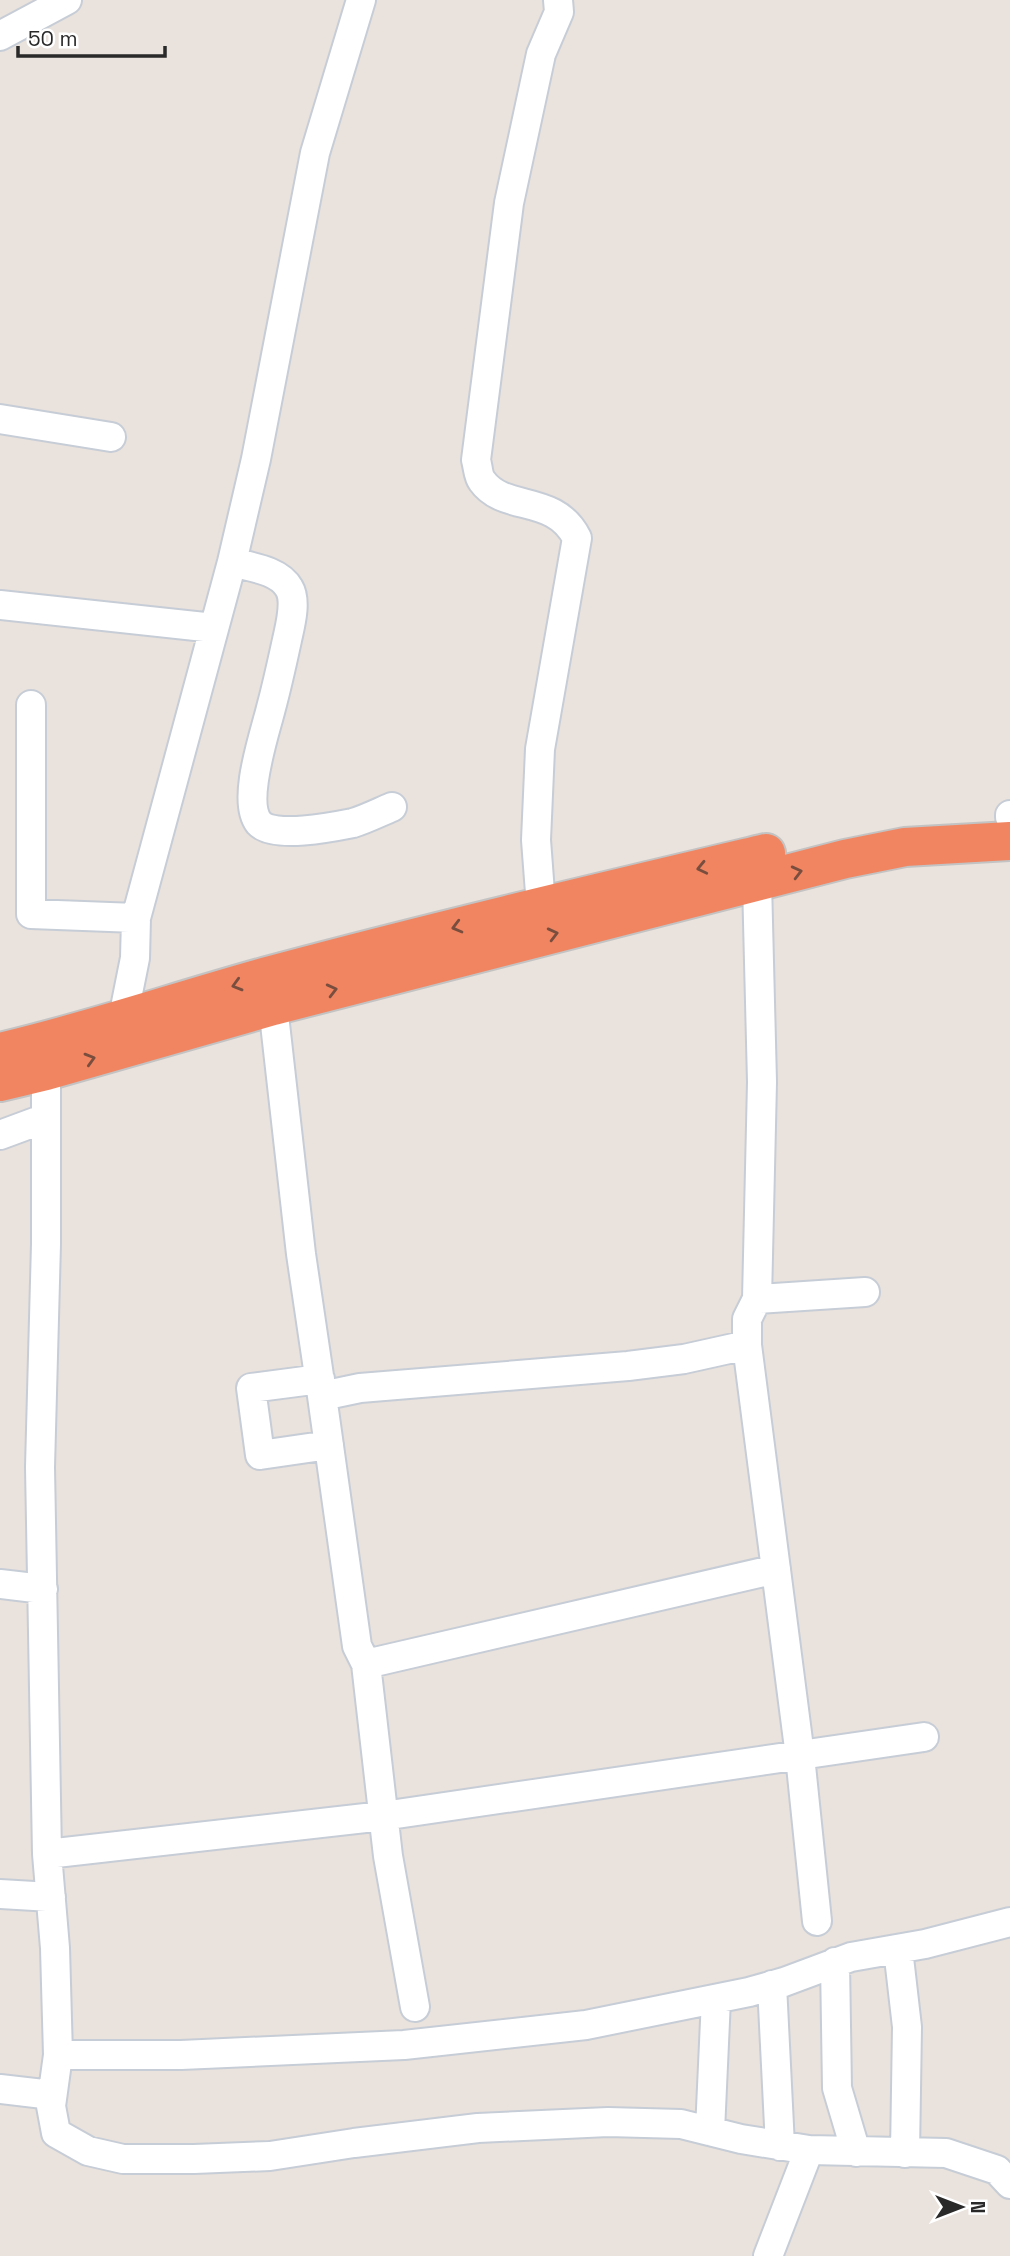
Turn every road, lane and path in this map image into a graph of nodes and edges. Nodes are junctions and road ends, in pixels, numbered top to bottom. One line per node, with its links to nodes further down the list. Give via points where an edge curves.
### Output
1 (67, 0): 4 (street)
2 (360, 0): 7 (street, via 315,153)
3 (558, 0): 15 (street, via 559,12 541,54 509,203 476,460 481,479 491,490 558,515 577,538 540,749 536,840)
4 (0, 36)
5 (0, 419): 6 (street)
6 (111, 437)
7 (232, 562): 9 (street); 11 (street, via 280,578 291,598 289,632 256,763 254,813 259,822 267,829 299,830 355,822)
8 (0, 605): 9 (street)
9 (214, 628): 16 (street)
10 (31, 705): 16 (street, via 31,915)
11 (392, 807)
12 (1010, 816): 15 (highway, one-way to 15, via 893,825)
13 (1010, 841): 14 (highway, one-way to 13, via 905,848)
14 (757, 882): 17 (highway, one-way to 14); 25 (street, via 762,1082)
15 (541, 906): 18 (highway, one-way to 18)
16 (136, 918): 18 (street, via 135,958)
17 (273, 1006): 20 (highway, one-way to 17); 27 (street)
18 (122, 1018): 19 (highway)
19 (0, 1052)
20 (46, 1071): 21 (highway); 22 (street)
21 (0, 1082)
22 (46, 1118): 23 (street); 31 (street, via 40,1467)
23 (0, 1135)
24 (866, 1292): 25 (street)
25 (757, 1299): 26 (street, via 747,1319)
26 (747, 1345): 27 (street, via 684,1359 360,1388); 29 (street)
27 (321, 1387): 28 (street); 28 (street, via 251,1388 260,1455)
28 (329, 1445): 32 (street, via 358,1646)
29 (776, 1569): 32 (street); 34 (street)
30 (0, 1584): 31 (street)
31 (43, 1589): 36 (street)
32 (366, 1664): 35 (street)
33 (924, 1737): 34 (street)
34 (800, 1756): 35 (street); 39 (street)
35 (383, 1816): 36 (street); 45 (street)
36 (47, 1854): 38 (street)
37 (0, 1894): 38 (street)
38 (51, 1897): 46 (street)
39 (817, 1921)
40 (1010, 1922): 41 (street)
41 (898, 1950): 42 (street); 53 (street, via 907,2027)
42 (835, 1962): 43 (street); 52 (street, via 837,2088)
43 (772, 1985): 44 (street); 50 (street)
44 (716, 1999): 46 (street, via 586,2025 404,2045); 49 (street)
45 (415, 2007)
46 (58, 2056): 48 (street)
47 (0, 2089): 48 (street)
48 (52, 2095): 49 (street, via 56,2133 88,2151 123,2159 270,2157 478,2128 681,2124)
49 (710, 2131): 50 (street)
50 (780, 2146): 51 (street)
51 (809, 2150): 52 (street); 55 (street)
52 (856, 2152): 53 (street)
53 (905, 2153): 54 (street, via 946,2153 997,2170)
54 (1010, 2184)
55 (768, 2256)

